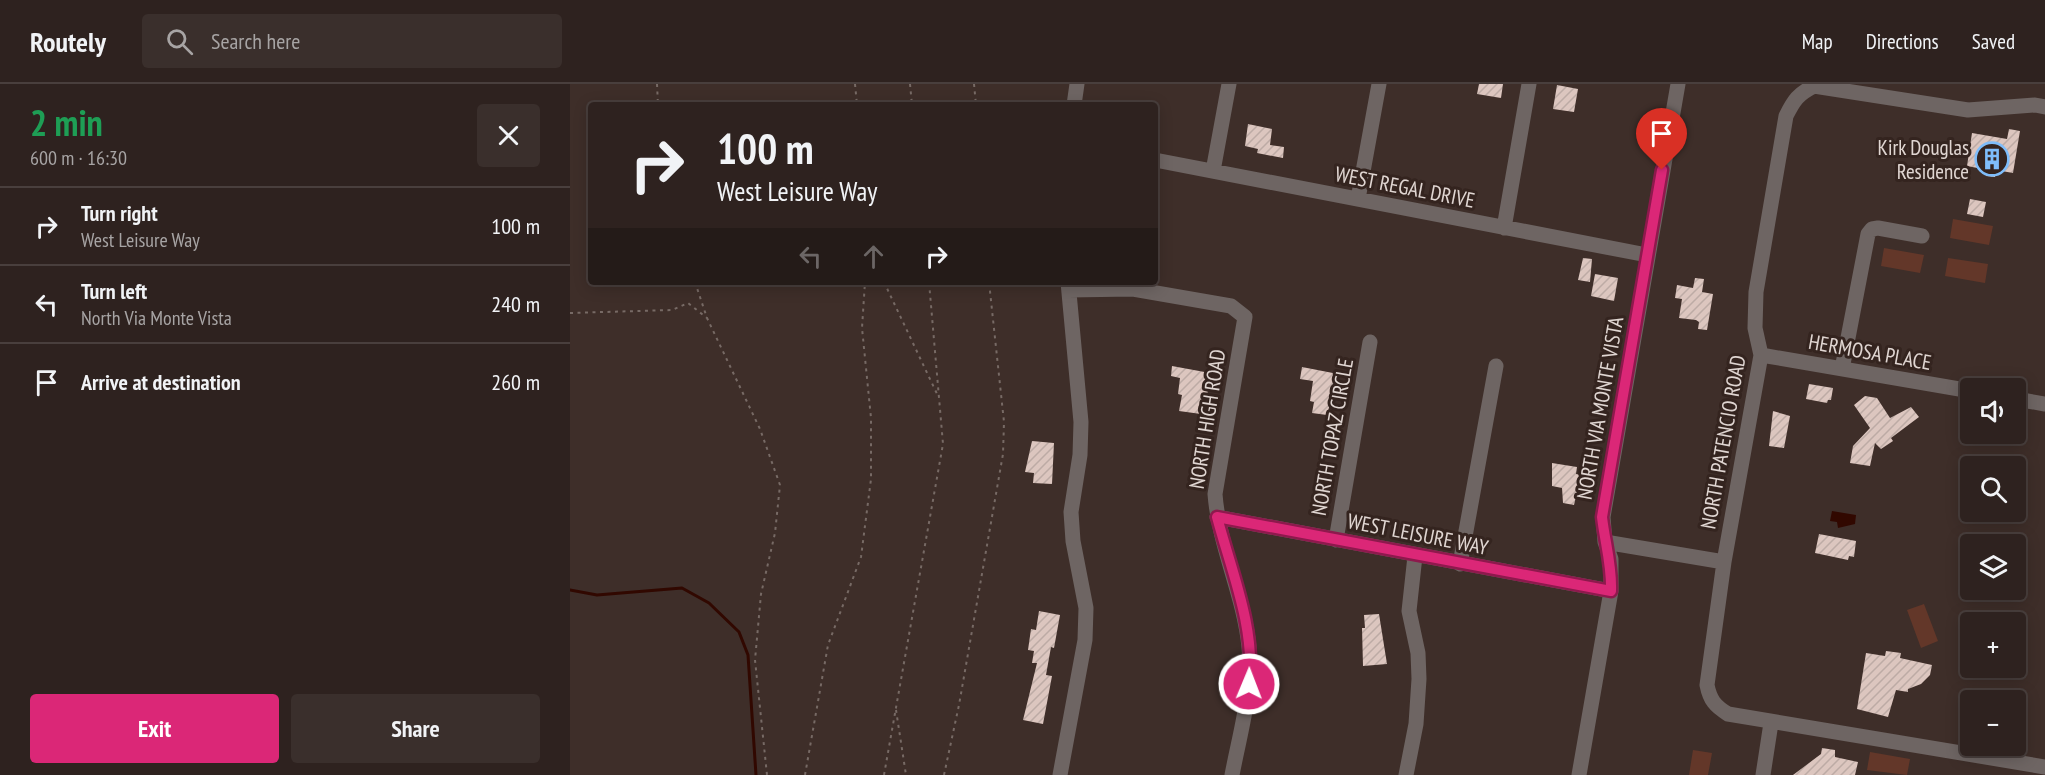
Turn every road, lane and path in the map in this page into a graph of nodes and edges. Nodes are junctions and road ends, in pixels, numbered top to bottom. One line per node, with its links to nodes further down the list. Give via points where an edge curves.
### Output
1 (657, 84): 10 (path)
2 (855, 84): 11 (path)
3 (910, 84): 12 (path)
4 (974, 84): 13 (path)
5 (1077, 84): 14 (street)
6 (1229, 84): 17 (street)
7 (1379, 84): 18 (street)
8 (1529, 84): 19 (street)
9 (1678, 84): 21 (street, NORTH VIA MONTE VISTA)
10 (657, 102)
11 (857, 102)
12 (912, 102)
13 (976, 102)
14 (1074, 102)
15 (2045, 107): 31 (street, NORTH PATENCIO ROAD, via 1968,110 1814,86 1798,94 1786,116 1756,292 1755,328)
16 (1158, 161): 17 (street, WEST REGAL DRIVE)
17 (1213, 171): 18 (street, WEST REGAL DRIVE)
18 (1358, 199): 19 (street, WEST REGAL DRIVE)
19 (1504, 228): 21 (street, WEST REGAL DRIVE)
20 (1922, 236): 33 (street, via 1878,228 1868,234)
21 (1647, 255): 40 (street, NORTH VIA MONTE VISTA, via 1602,517)
22 (696, 285): 29 (path)
23 (865, 285): 49 (path, via 862,328 871,418 871,478 861,557 828,645)
24 (885, 285): 35 (path)
25 (929, 285): 35 (path)
26 (989, 285): 52 (path, via 1004,422 1003,454)
27 (1069, 286): 38 (street, NORTH HIGH ROAD, via 1133,289 1231,306 1245,317 1215,494); 53 (street, via 1081,422 1071,512 1086,619)
28 (570, 313): 29 (path, via 672,310 688,303)
29 (707, 318): 48 (path, via 760,429 780,485 775,533 761,594 755,660)
30 (1370, 342): 39 (street, NORTH TOPAZ CIRCLE)
31 (1761, 355): 33 (street, HERMOSA PLACE); 42 (street, NORTH PATENCIO ROAD)
32 (1496, 366): 43 (street)
33 (1842, 369): 34 (street, HERMOSA PLACE)
34 (1960, 389)
35 (940, 400): 45 (path, via 943,444)
36 (2026, 401): 37 (street)
37 (2045, 404)
38 (1217, 517): 39 (street, WEST LEISURE WAY); 54 (street, NORTH HIGH ROAD, via 1249,647 1247,697)
39 (1336, 540): 41 (street, WEST LEISURE WAY)
40 (1605, 542): 42 (street); 44 (street, NORTH VIA MONTE VISTA, via 1611,559)
41 (1415, 556): 43 (street, WEST LEISURE WAY); 55 (street, via 1410,612 1419,679 1416,724)
42 (1724, 562): 46 (street, NORTH PATENCIO ROAD, via 1707,666 1709,698 1728,714)
43 (1460, 564): 44 (street, WEST LEISURE WAY)
44 (1611, 591): 56 (street, NORTH VIA MONTE VISTA)
45 (896, 708): 50 (path); 51 (path)
46 (1771, 723): 47 (street, NORTH PATENCIO ROAD); 57 (street)
47 (2045, 767)
48 (767, 775)
49 (805, 775)
50 (884, 775)
51 (906, 775)
52 (944, 775)
53 (1060, 775)
54 (1232, 775)
55 (1406, 775)
56 (1579, 775)
57 (1763, 775)

